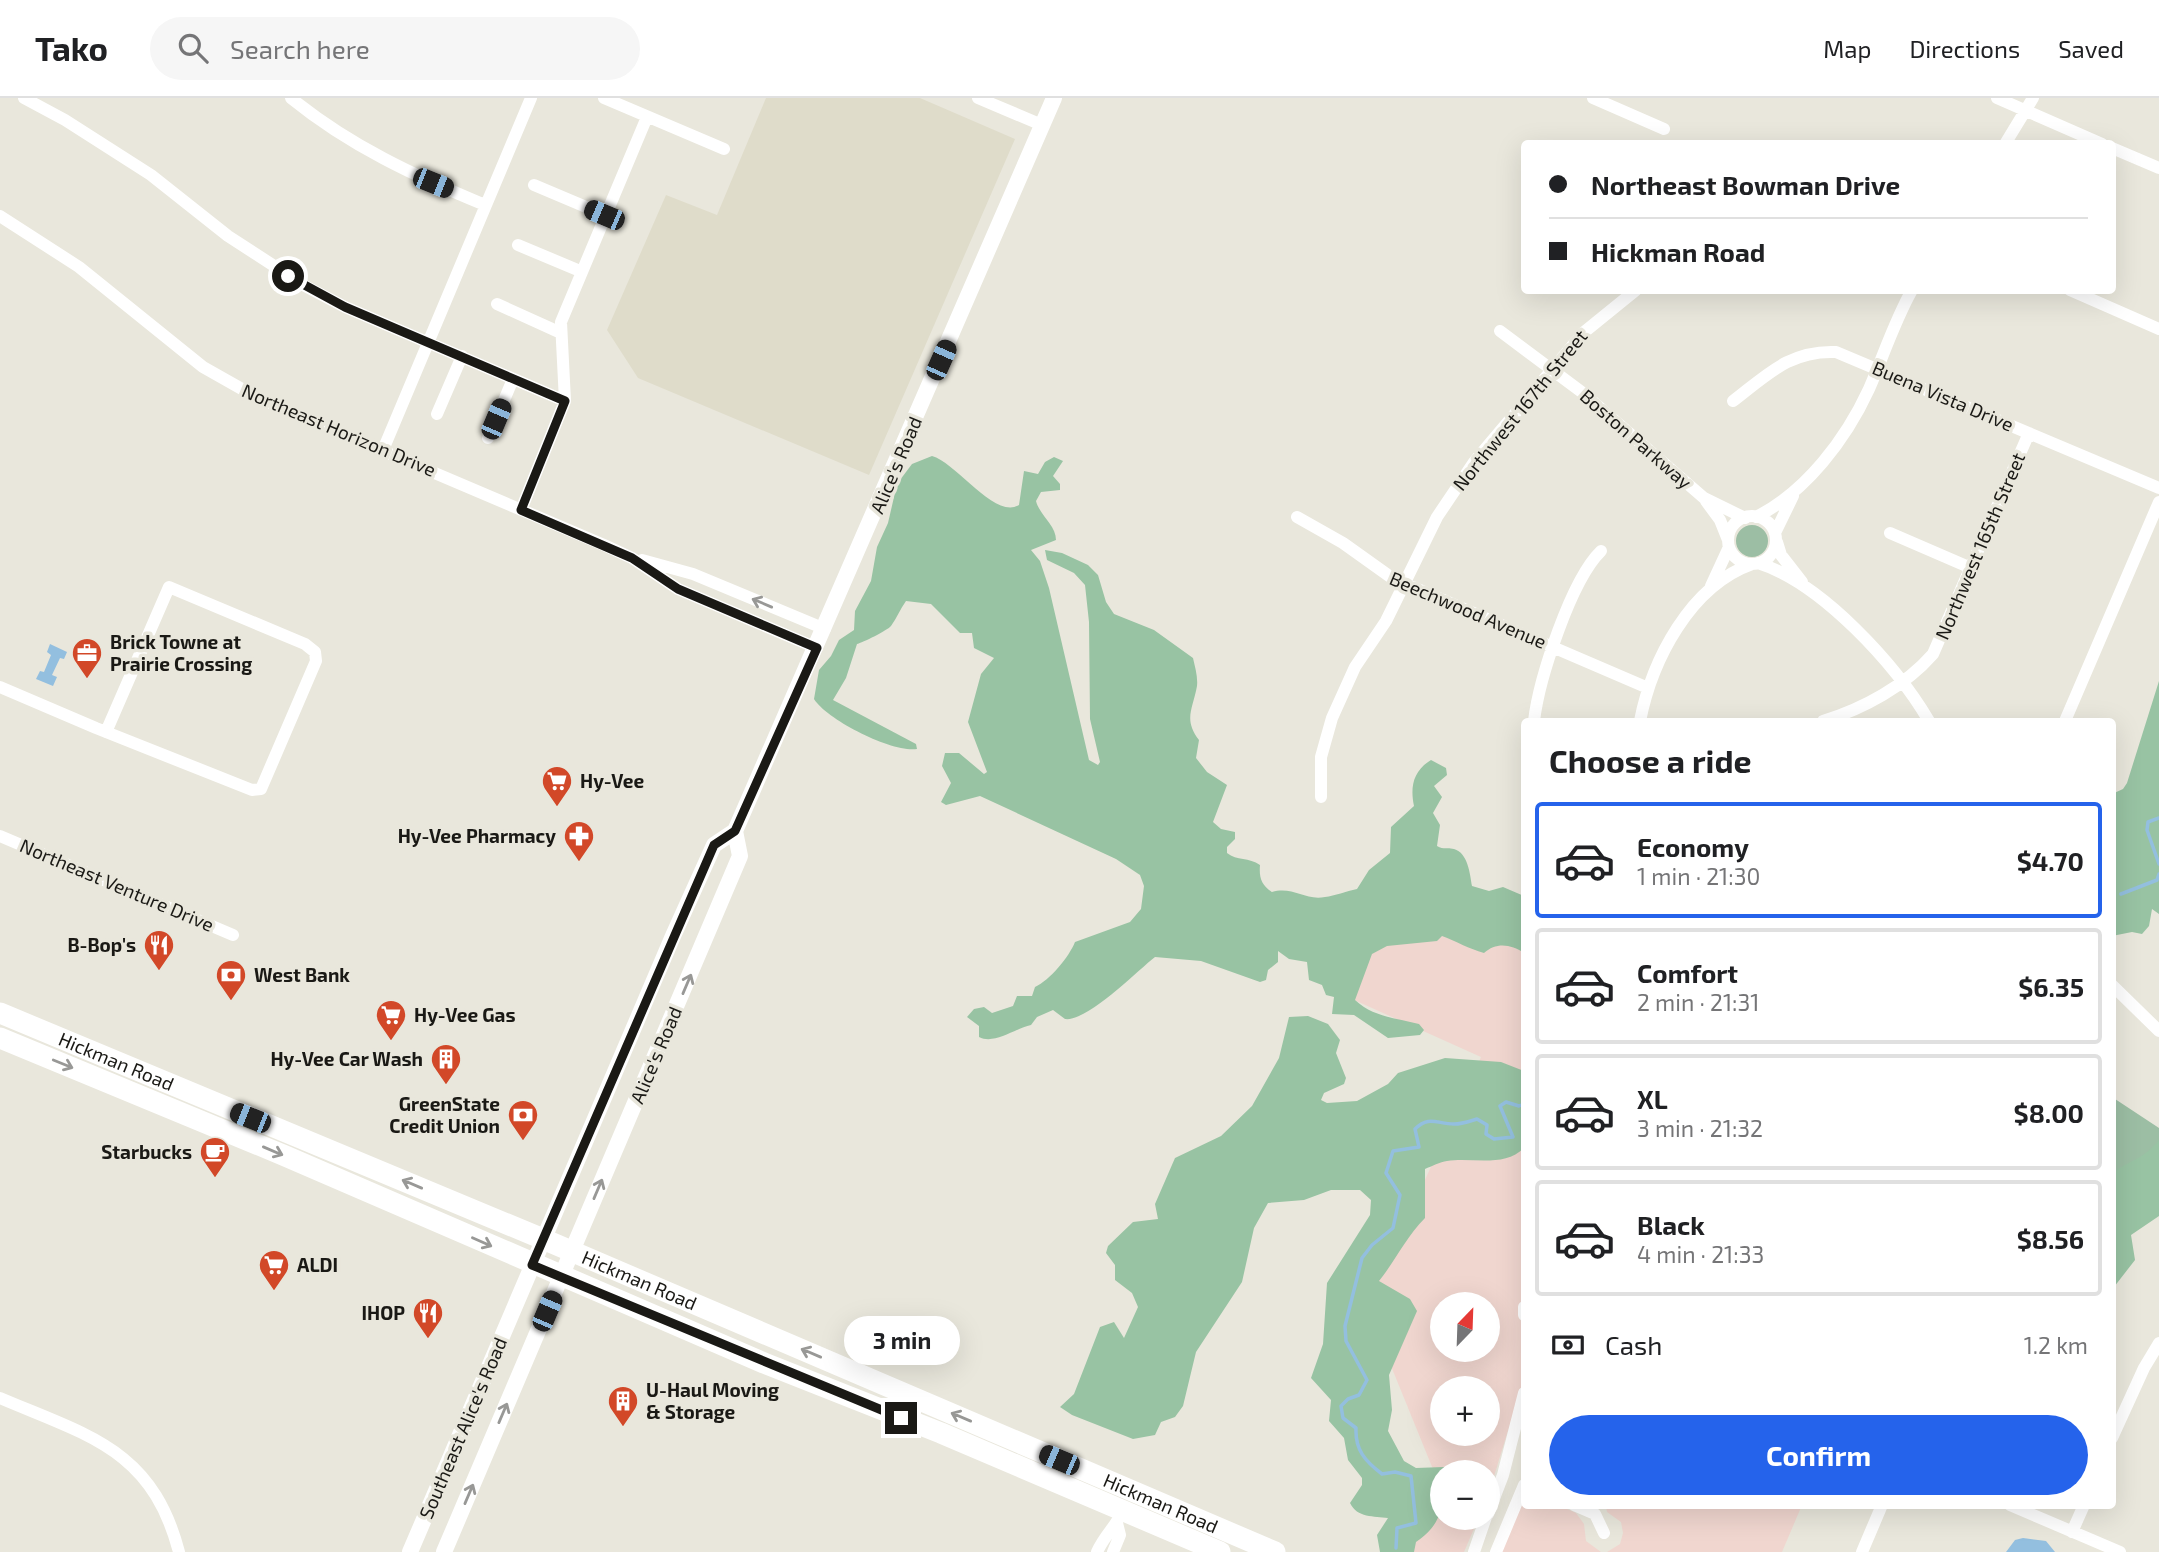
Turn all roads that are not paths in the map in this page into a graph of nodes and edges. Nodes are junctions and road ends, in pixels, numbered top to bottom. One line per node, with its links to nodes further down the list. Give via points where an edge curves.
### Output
1 (24, 98): 32 (street, via 151,175 271,266 345,307)
2 (291, 98): 20 (street, via 339,135 382,159)
3 (531, 98): 20 (street)
4 (604, 98): 11 (street)
5 (978, 98): 12 (street)
6 (1054, 98): 12 (main road, Alice's Road)
7 (1593, 98): 13 (street)
8 (1997, 98): 10 (street)
9 (2033, 98): 10 (street)
10 (2026, 110): 14 (street); 15 (street)
11 (647, 117): 16 (street); 21 (street)
12 (1042, 125): 60 (main road, Alice's Road)
13 (1664, 129)
14 (2007, 140)
15 (2093, 140)
16 (724, 149)
17 (2116, 150): 18 (street)
18 (2159, 168)
19 (534, 185): 21 (street)
20 (485, 205): 32 (street)
21 (604, 215): 24 (street)
22 (0, 216): 42 (street, Northeast Horizon Drive, via 79,267 203,367 256,397)
23 (518, 245): 24 (street)
24 (580, 271): 31 (street)
25 (1631, 294): 35 (street, Northwest 167th Street, via 1592,324)
26 (1910, 294): 34 (street)
27 (2079, 294): 29 (street)
28 (497, 304): 31 (street)
29 (2159, 329)
30 (1500, 331): 35 (street, Boston Parkway)
31 (561, 333): 37 (street)
32 (428, 342): 33 (street); 42 (street)
33 (462, 356): 36 (street); 39 (street)
34 (1878, 368): 38 (street, Buena Vista Drive, via 1836,352 1807,353 1781,364); 40 (street, Buena Vista Drive); 44 (street, via 1846,429)
35 (1554, 370): 45 (street, Boston Parkway); 57 (street, Northwest 167th Street, via 1454,489)
36 (513, 379): 37 (street); 41 (street)
37 (565, 401): 47 (street)
38 (1733, 401)
39 (437, 414)
40 (2029, 433): 43 (street, Buena Vista Drive); 56 (street, Northwest 165th Street)
41 (488, 439)
42 (383, 450): 47 (street, Northeast Horizon Drive)
43 (2159, 488)
44 (1798, 489): 49 (street); 51 (street)
45 (1704, 498): 49 (street, Boston Parkway); 52 (street, Boston Parkway, via 1720,520)
46 (2159, 502): 70 (street)
47 (521, 510): 54 (street, Northeast Horizon Drive)
48 (1297, 517): 57 (street, Beechwood Avenue)
49 (1751, 517): 51 (street, via 1768,523); 52 (street, via 1731,529)
50 (1890, 533): 56 (street)
51 (1776, 536): 55 (street, via 1773,552); 58 (street, via 1781,555)
52 (1729, 544): 55 (street, via 1736,558); 59 (street)
53 (1601, 551): 61 (street, via 1589,565)
54 (632, 558): 60 (street, Northeast Horizon Drive, one-way to 54, via 693,573); 62 (street, Northeast Horizon Drive, via 678,589)
55 (1755, 564): 58 (street); 59 (street)
56 (1971, 568): 63 (street, Northwest 165th Street, via 1933,654)
57 (1403, 583): 61 (street, Beechwood Avenue); 72 (street, Northwest 167th Street, via 1332,718 1321,758)
58 (1807, 588): 63 (street)
59 (1710, 589): 65 (street, via 1674,633)
60 (825, 629): 62 (main road, Alice's Road)
61 (1553, 647): 65 (street, Beechwood Avenue); 66 (street)
62 (817, 648): 73 (main road, Alice's Road)
63 (1904, 680): 68 (street, Northwest 165th Street, via 1854,711); 69 (street)
64 (0, 687): 71 (street)
65 (1648, 688): 67 (street)
66 (1535, 718)
67 (1641, 718)
68 (1832, 718)
69 (1927, 718)
70 (2066, 718)
71 (106, 732): 71 (street, via 252,790 261,789 316,661 314,652 305,644 170,587)
72 (1321, 797)
73 (735, 831): 80 (main road, Alice's Road, via 714,845); 81 (main road, Alice's Road, one-way to 73, via 740,856)
74 (0, 836): 75 (street, Northeast Venture Drive)
75 (233, 935)
76 (2116, 989): 78 (street)
77 (0, 1013): 80 (highway, Hickman Road, one-way to 77)
78 (2159, 1031)
79 (0, 1038): 82 (highway, Hickman Road, one-way to 82)
80 (543, 1239): 81 (highway, Hickman Road); 82 (main road, Alice's Road)
81 (572, 1252): 83 (main road, Alice's Road); 93 (highway, Hickman Road, one-way to 81)
82 (532, 1265): 83 (highway, Hickman Road); 103 (main road, Southeast Alice's Road)
83 (561, 1277): 88 (highway, Hickman Road); 104 (main road, Southeast Alice's Road, one-way to 83)
84 (2159, 1343): 87 (street)
85 (0, 1398): 102 (street, via 111,1448 132,1464 164,1504)
86 (1521, 1404): 89 (street)
87 (2116, 1429)
88 (980, 1450): 93 (highway, via 1002,1447 1119,1494); 98 (highway, Hickman Road)
89 (1503, 1475): 90 (street); 91 (street)
90 (1500, 1483)
91 (1521, 1484)
92 (1521, 1492): 111 (street)
93 (1136, 1493): 109 (highway, Hickman Road)
94 (1583, 1509): 100 (street, via 1595,1514)
95 (1880, 1509): 112 (street)
96 (2019, 1509): 101 (street)
97 (2082, 1509): 101 (street)
98 (1120, 1517): 105 (street, via 1106,1531); 106 (street, via 1120,1535); 107 (highway, Hickman Road); 108 (highway, via 1128,1504 1144,1505)
99 (1482, 1530): 110 (street)
100 (1604, 1532)
101 (2072, 1532): 113 (street)
102 (179, 1552)
103 (410, 1552)
104 (444, 1552)
105 (1097, 1552)
106 (1113, 1552)
107 (1220, 1552)
108 (1256, 1552)
109 (1275, 1552)
110 (1474, 1552)
111 (1496, 1552)
112 (1862, 1552)
113 (2120, 1552)

